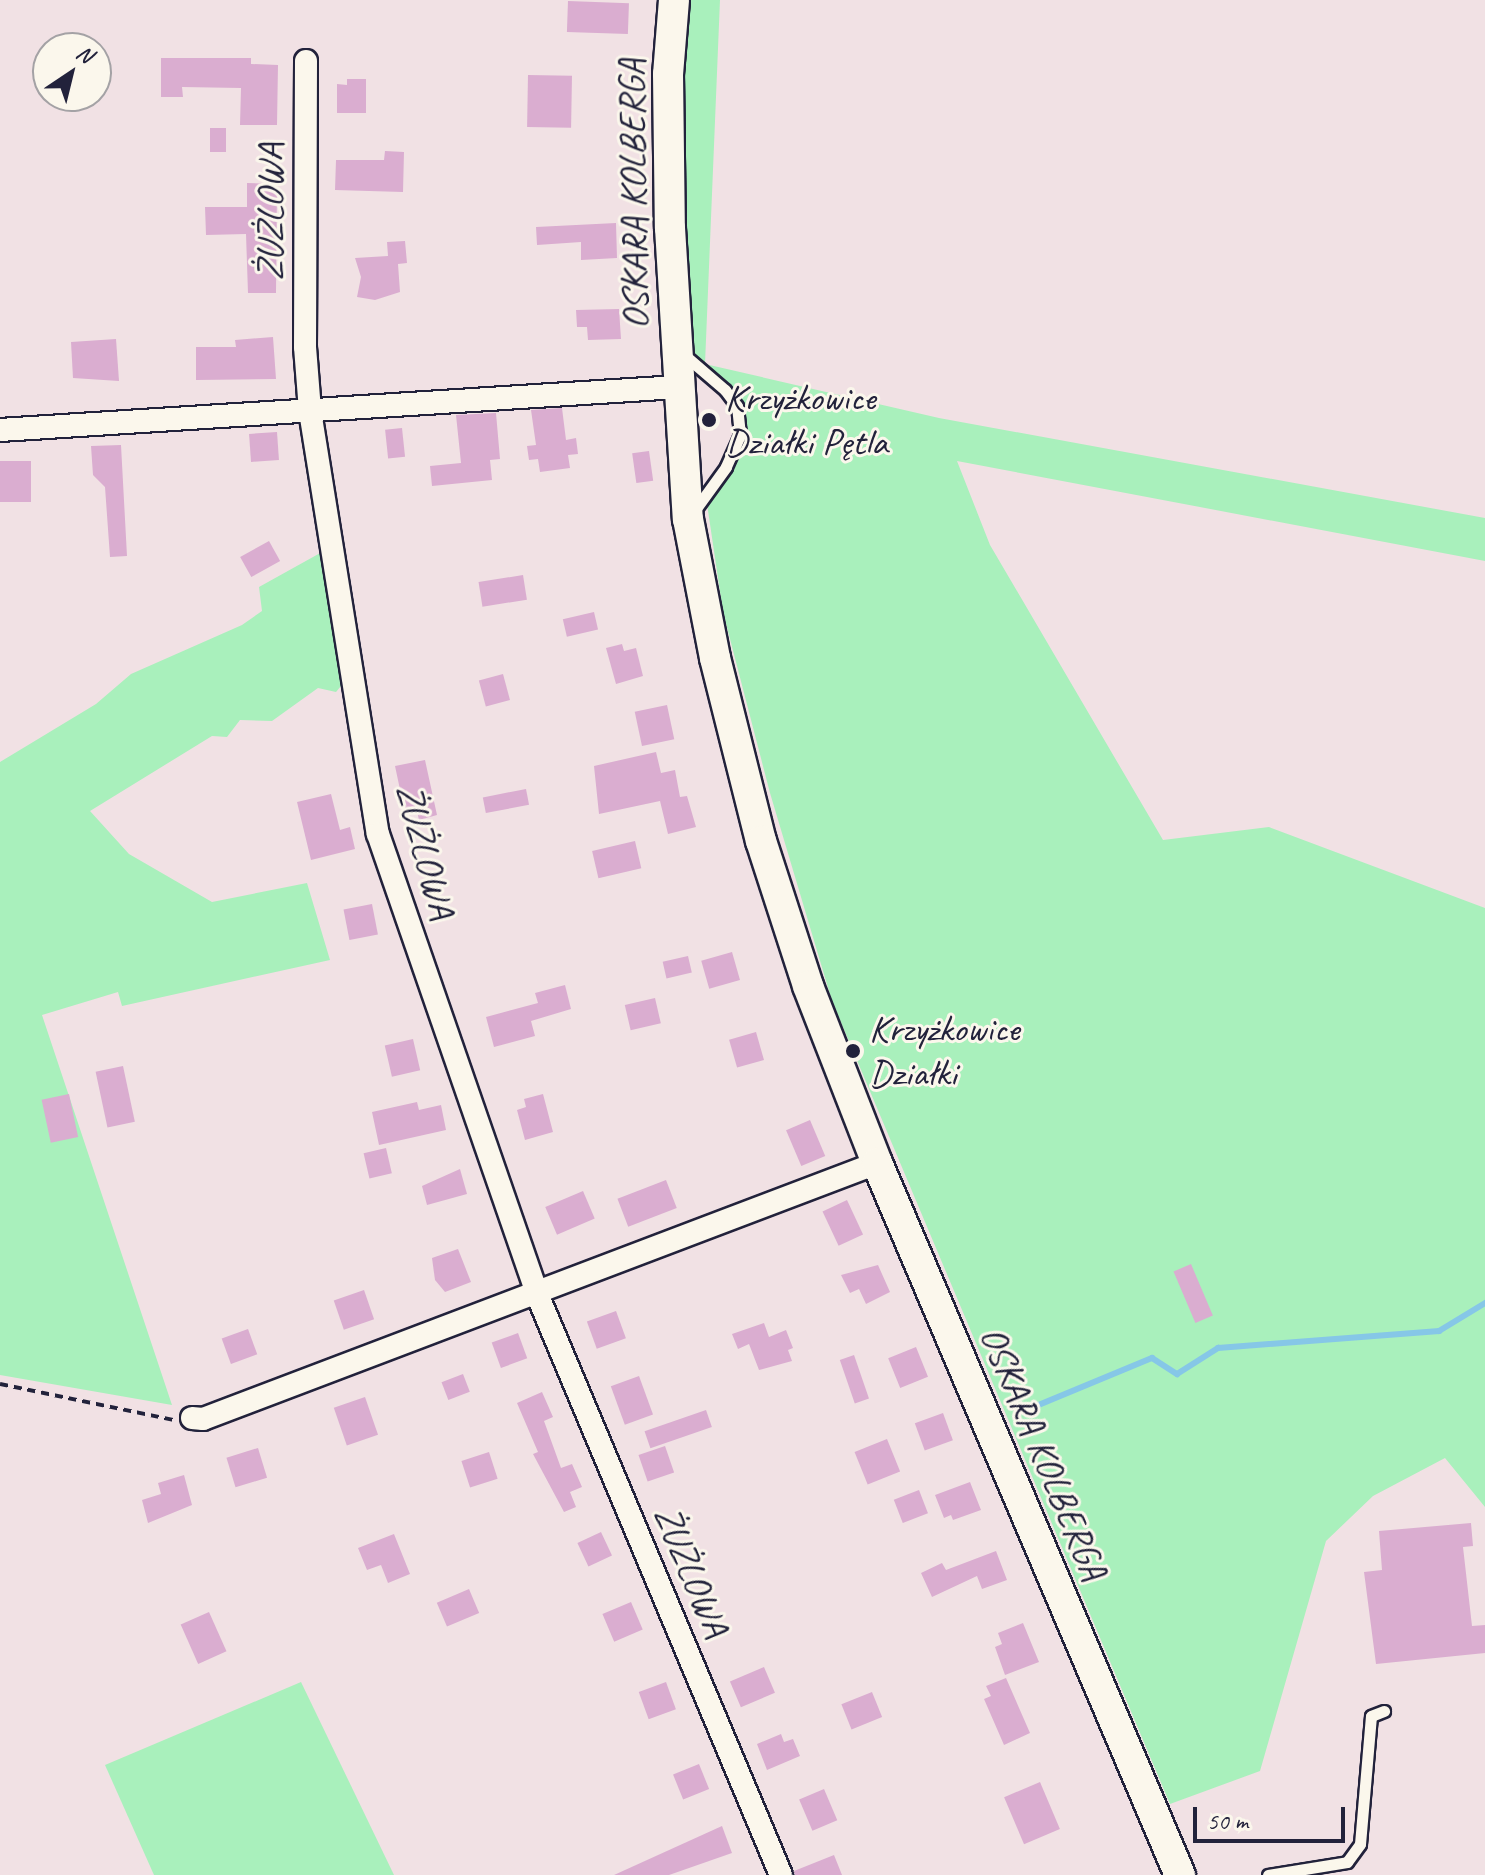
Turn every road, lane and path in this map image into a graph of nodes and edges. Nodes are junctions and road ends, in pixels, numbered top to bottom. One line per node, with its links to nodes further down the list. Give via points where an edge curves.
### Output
1 (674, 0): 3 (main road, OSKARA KOLBERGA, via 668,74)
2 (306, 61): 5 (street, ŻUŻLOWA, via 305,347)
3 (675, 347): 4 (main road, OSKARA KOLBERGA); 7 (lane, via 737,406 740,435 726,467)
4 (677, 387): 5 (street); 7 (main road, OSKARA KOLBERGA)
5 (310, 411): 6 (street); 9 (street, ŻUŻLOWA, via 378,834)
6 (0, 430)
7 (688, 519): 8 (main road, OSKARA KOLBERGA, via 715,658 761,841 836,1061)
8 (877, 1163): 9 (street); 14 (main road, OSKARA KOLBERGA)
9 (537, 1294): 11 (street, via 203,1419); 13 (street, ŻUŻLOWA)
10 (0, 1384): 11 (path, via 161,1421)
11 (192, 1418)
12 (1384, 1711): 15 (lane, via 1371,1716 1360,1844 1347,1862)
13 (781, 1875)
14 (1180, 1875)
15 (1268, 1875)

